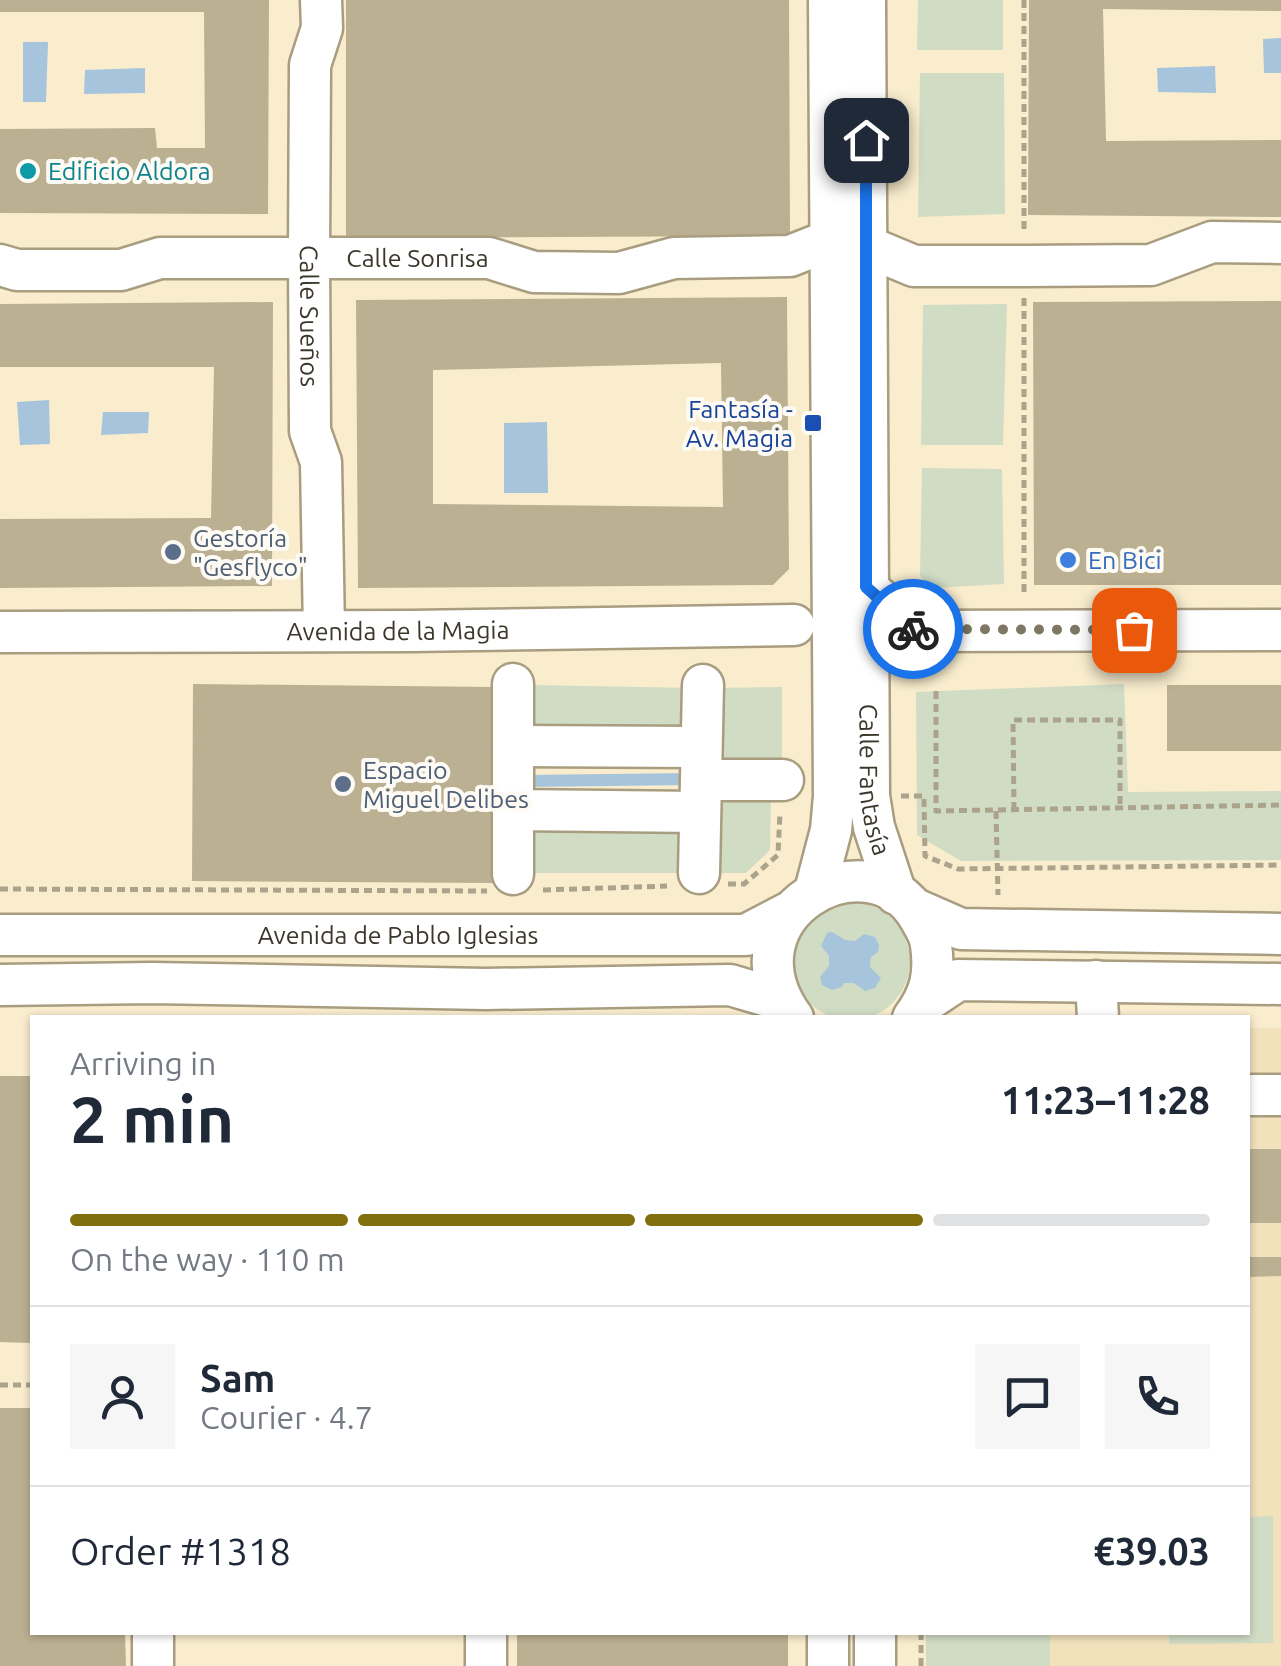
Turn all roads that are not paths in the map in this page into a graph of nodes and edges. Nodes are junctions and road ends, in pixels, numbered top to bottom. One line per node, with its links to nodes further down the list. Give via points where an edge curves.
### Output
1 (321, 0): 6 (street, Calle Sueños, via 322,28 310,65)
2 (829, 0): 4 (street, Calle Fantasía)
3 (866, 0): 4 (street, Calle Fantasía)
4 (847, 243): 5 (street, via 914,266 1024,266 1151,265 1212,242); 6 (street, Calle Sonrisa, via 790,256 674,258 620,273 534,272 489,258); 8 (street, Calle Fantasía)
5 (1281, 243)
6 (309, 258): 7 (street, Calle Sonrisa, via 160,258 122,270); 11 (street, Calle Sueños, via 310,431 321,462)
7 (0, 265)
8 (849, 588): 9 (street); 12 (street); 14 (street, Calle Fantasía)
9 (794, 625): 11 (street, Avenida de la Magia); 14 (street)
10 (1281, 630): 12 (street)
11 (324, 631): 13 (street, Avenida de la Magia)
12 (916, 631): 14 (street)
13 (0, 632)
14 (850, 678): 23 (street, Calle Fantasía, via 832,830); 24 (street, Calle Fantasía, via 874,827)
15 (513, 684): 17 (street)
16 (702, 686): 18 (street)
17 (514, 746): 18 (street); 20 (street)
18 (701, 779): 19 (street); 20 (street); 21 (street)
19 (782, 795)
20 (514, 810): 22 (street)
21 (697, 881)
22 (516, 885)
23 (803, 901): 24 (street, Avenida de Pablo Iglesias, via 842,882 871,884); 26 (street, Avenida de Pablo Iglesias, via 746,935); 32 (street, Calle Fantasía, via 775,939 772,970)
24 (905, 901): 25 (street, via 961,930); 33 (street, Calle Fantasía, via 930,937 934,970)
25 (1281, 934)
26 (0, 935)
27 (1281, 984): 29 (street)
28 (0, 985): 30 (street, Avenida de Pablo Iglesias)
29 (1097, 999): 33 (street, via 958,980)
30 (152, 1000): 31 (street, Avenida de Pablo Iglesias)
31 (486, 1003): 32 (street, Avenida de Pablo Iglesias, via 730,985)
32 (787, 1009)
33 (919, 1010)
34 (1250, 1095): 35 (street)
35 (1281, 1095)
36 (153, 1635): 40 (street)
37 (486, 1635): 41 (street)
38 (828, 1635): 42 (street)
39 (875, 1635): 43 (street)
40 (153, 1666)
41 (486, 1666)
42 (828, 1666)
43 (875, 1666)

